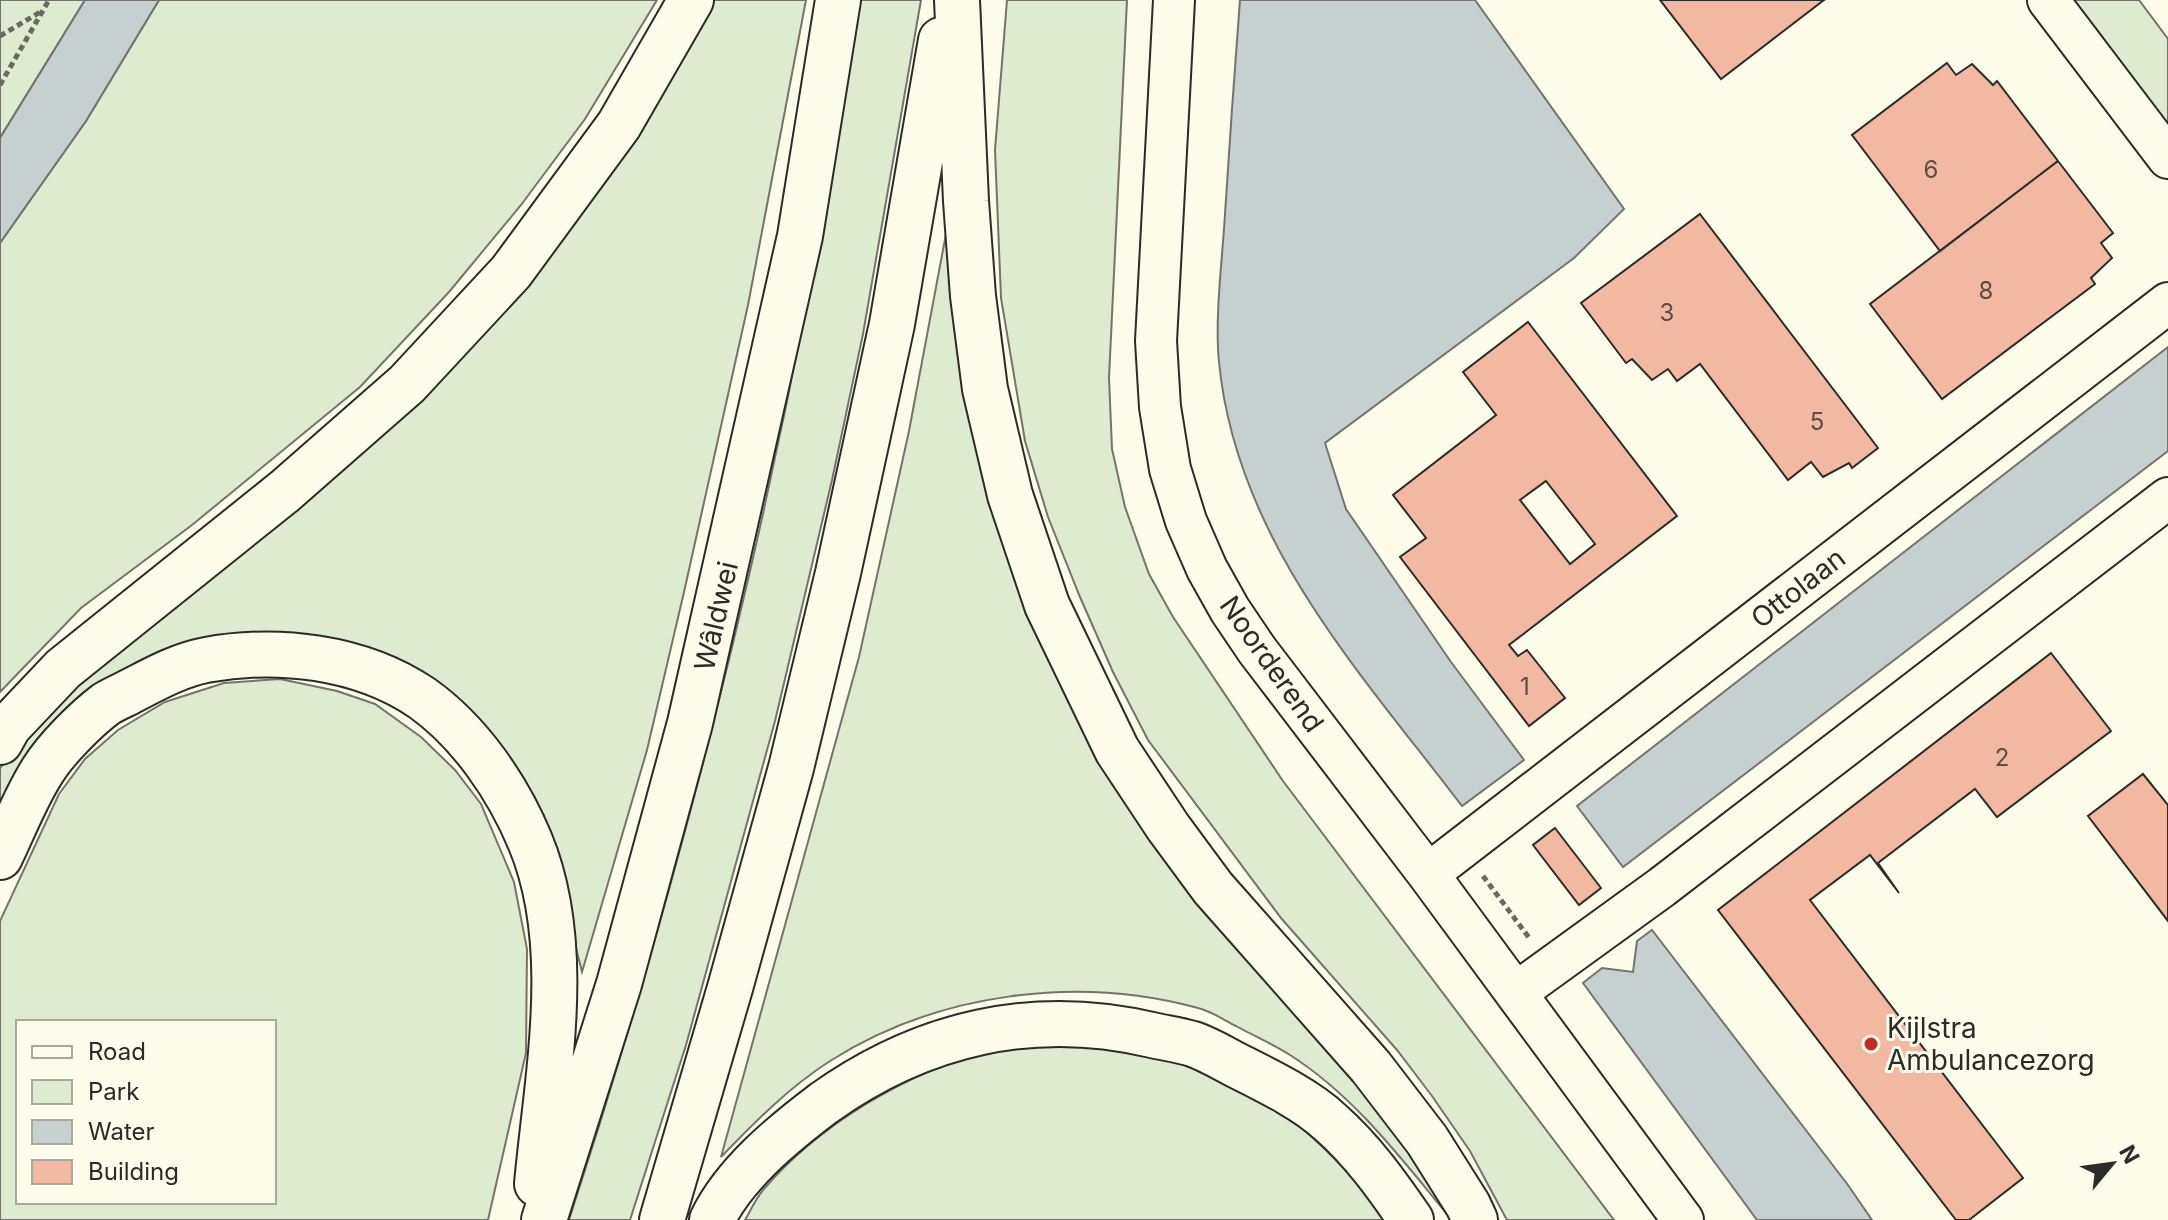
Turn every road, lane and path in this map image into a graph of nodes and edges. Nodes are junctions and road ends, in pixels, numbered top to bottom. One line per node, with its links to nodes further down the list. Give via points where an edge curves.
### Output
1 (49, 0): 8 (path)
2 (691, 0): 14 (highway, via 619,125 511,272 407,384 285,491 63,669)
3 (838, 0): 21 (highway, Wâldwei, via 800,236 694,709 619,984)
4 (948, 0): 22 (highway, via 892,324 838,573 791,768)
5 (957, 0): 25 (highway, via 968,232 985,389 1010,495 1047,605 1117,750 1168,827 1213,888 1371,1067 1427,1140)
6 (1174, 0): 17 (street, Noorderend, via 1156,341 1170,469 1186,521 1230,610)
7 (2048, 0): 11 (street)
8 (42, 11): 9 (path); 10 (path)
9 (0, 36)
10 (0, 85)
11 (2168, 158)
12 (2168, 303): 15 (street, Ottolaan)
13 (2168, 498): 18 (street)
14 (0, 742)
15 (1462, 848): 17 (street, Ottolaan); 18 (path)
16 (0, 857): 20 (highway, via 44,768 107,704 161,675 203,661 257,654 316,658 371,673 421,698 471,743 504,789 531,843 546,895 554,957 554,1031)
17 (1428, 874): 19 (street, Noorderend)
18 (1551, 967): 19 (street)
19 (1517, 992): 26 (street, Noorderend)
20 (534, 1220)
21 (544, 1220)
22 (662, 1220)
23 (712, 1220): 24 (highway, via 751,1166 847,1087 898,1058 964,1034 1047,1022 1119,1027 1194,1044 1265,1080 1329,1120 1376,1170)
24 (1411, 1220)
25 (1475, 1220)
26 (1683, 1220)

